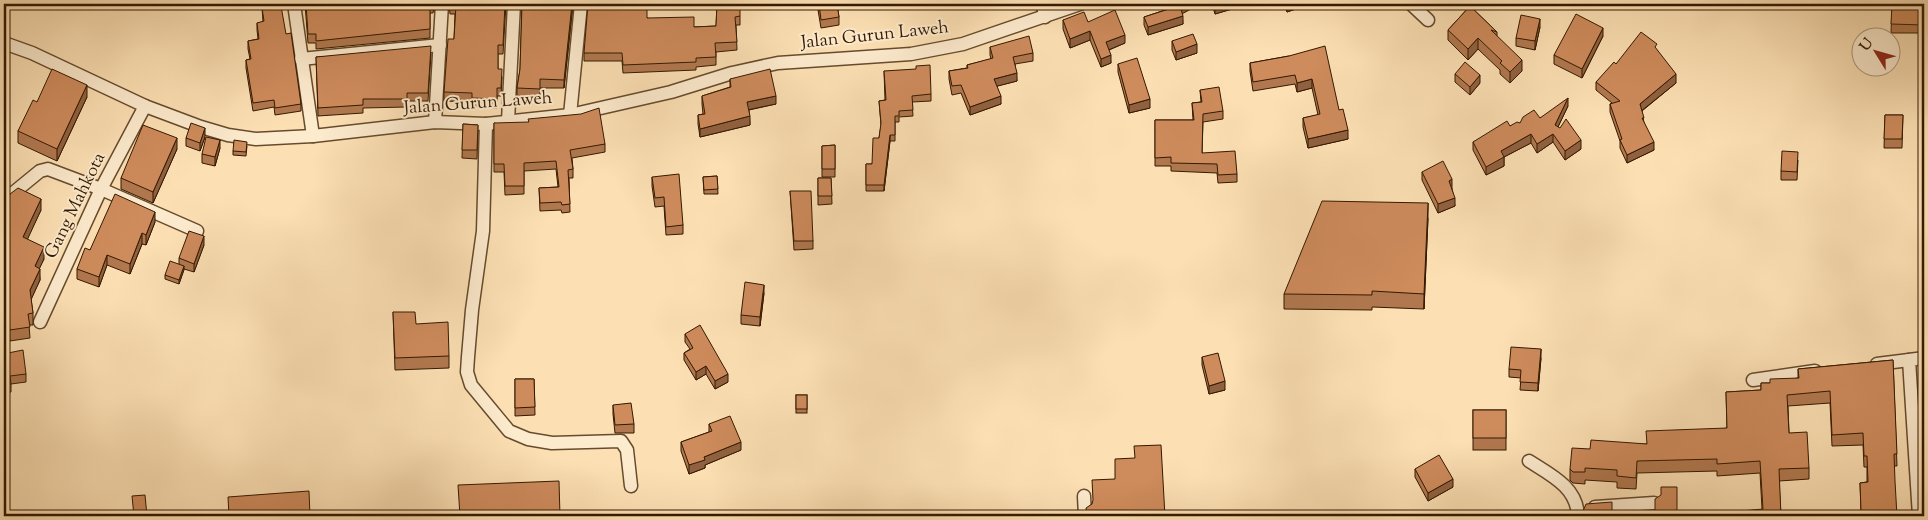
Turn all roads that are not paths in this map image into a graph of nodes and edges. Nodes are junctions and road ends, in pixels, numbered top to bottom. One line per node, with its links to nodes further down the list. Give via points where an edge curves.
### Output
1 (294, 4): 12 (street)
2 (442, 4): 11 (street)
3 (514, 4): 15 (street)
4 (581, 4): 14 (street)
5 (1043, 4): 8 (street)
6 (1080, 4): 8 (street, Jalan Gurun Laweh)
7 (1410, 4): 9 (street)
8 (1045, 17): 14 (street, Jalan Gurun Laweh, via 963,44 911,54 778,63)
9 (1428, 20)
10 (4, 43): 13 (street, Jalan Gurun Laweh)
11 (440, 44): 12 (street); 16 (street)
12 (302, 58): 18 (street)
13 (145, 106): 18 (street, Jalan Gurun Laweh, via 228,135 256,139); 19 (street, Gang Mahkota)
14 (570, 115): 15 (street, Jalan Gurun Laweh)
15 (508, 121): 17 (street, Jalan Gurun Laweh)
16 (434, 122): 17 (street, Jalan Gurun Laweh); 18 (street, Jalan Gurun Laweh)
17 (486, 124): 29 (street, via 483,231 467,372 471,385 508,431 528,439 552,443 621,441 627,450)
18 (313, 136)
19 (101, 189): 20 (street, via 44,169); 21 (street); 22 (street, Gang Mahkota)
20 (7, 198)
21 (197, 231)
22 (40, 322)
23 (1924, 358): 24 (street)
24 (1910, 360): 25 (street); 34 (street)
25 (1862, 365)
26 (1825, 370): 27 (street)
27 (1753, 380)
28 (1529, 461): 32 (street, via 1565,485)
29 (631, 486)
30 (1084, 496): 33 (street)
31 (1654, 503): 32 (street)
32 (1577, 512)
33 (1085, 516)
34 (1919, 516)

